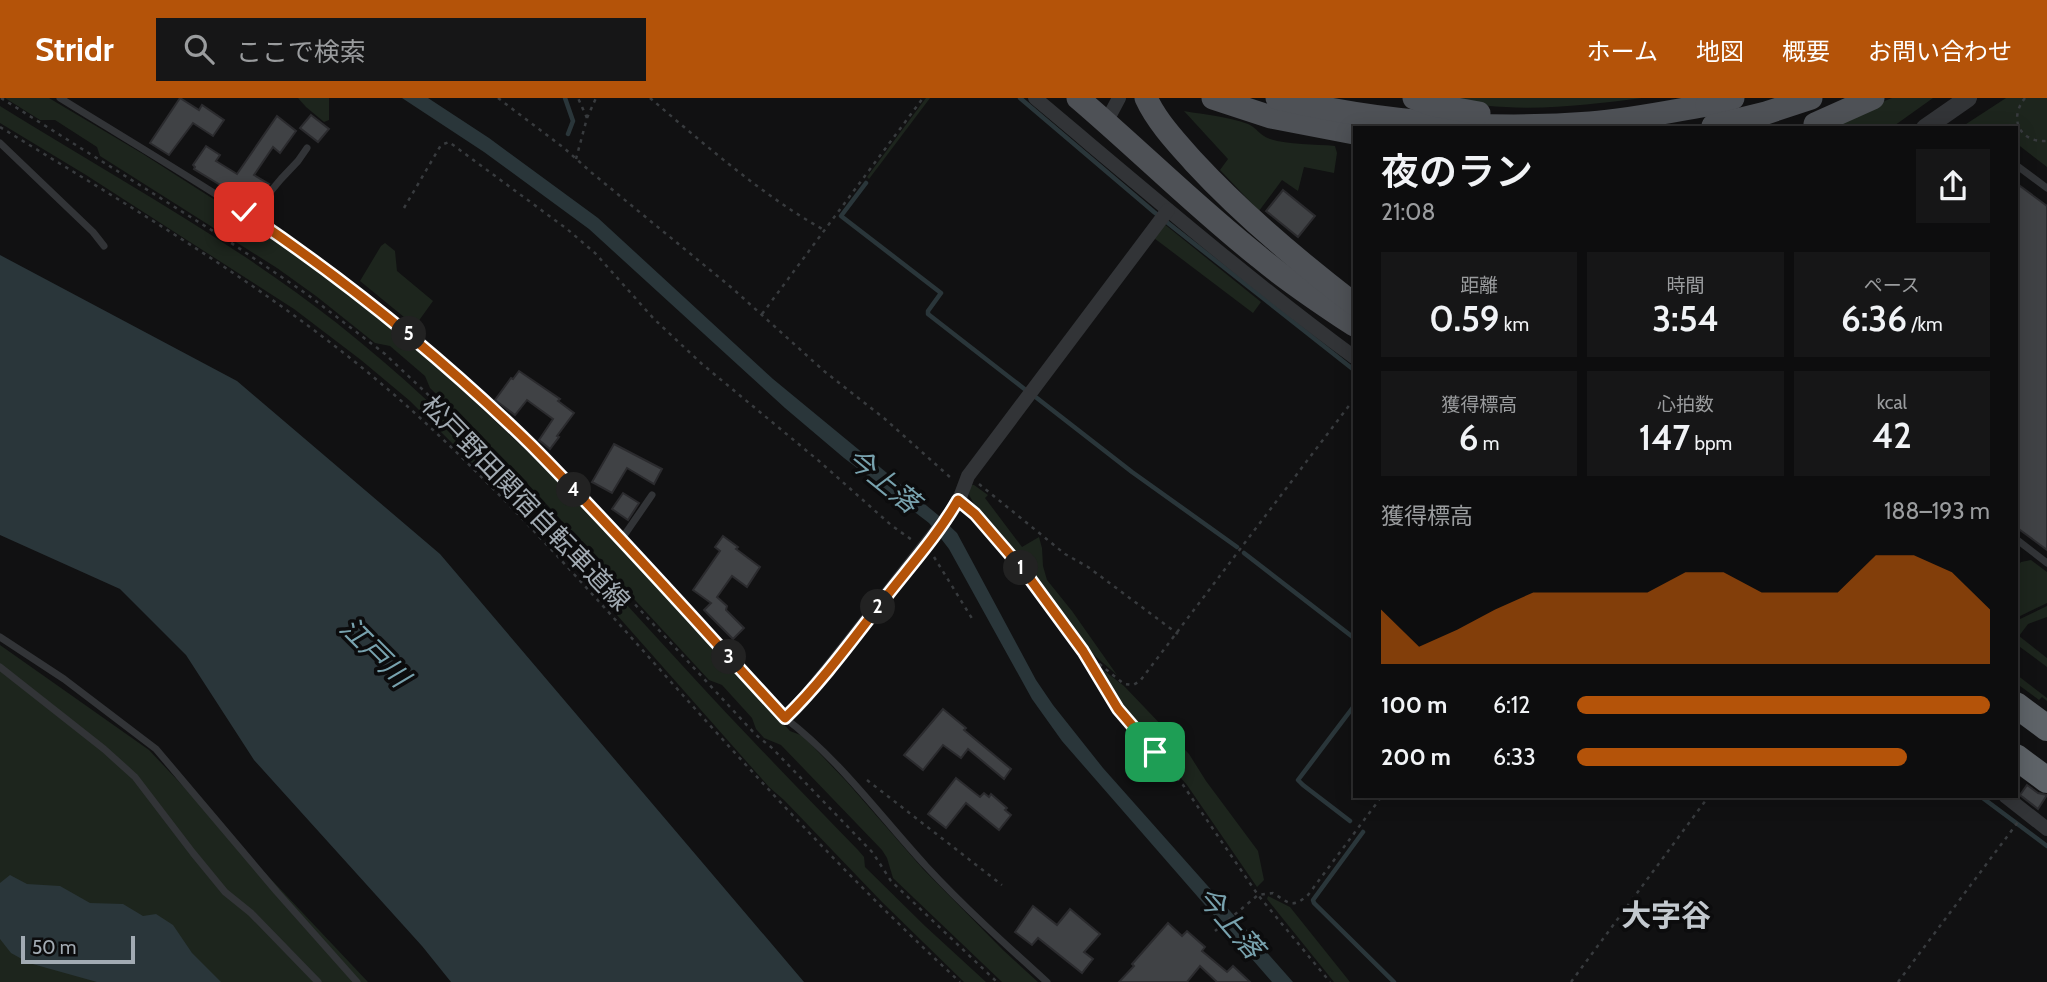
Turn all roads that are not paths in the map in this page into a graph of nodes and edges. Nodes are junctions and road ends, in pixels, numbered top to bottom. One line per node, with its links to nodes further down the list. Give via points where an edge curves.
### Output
1 (61, 98): 28 (lane)
2 (1035, 98): 22 (street)
3 (1079, 98): 31 (main road, via 1259,258)
4 (1119, 98): 14 (street)
5 (1146, 98): 30 (main road, via 1179,146 1235,205)
6 (1213, 98): 21 (main road, via 1271,117)
7 (1277, 98): 13 (main road)
8 (1414, 98): 15 (main road, via 1494,115 1617,109)
9 (1733, 98): 15 (main road, bridge)
10 (1811, 98): 15 (main road, bridge, via 1766,113)
11 (1873, 98): 18 (main road)
12 (1968, 98): 19 (street)
13 (1330, 109): 15 (main road, via 1427,123 1496,126 1591,123 1656,115); 16 (main road)
14 (1110, 115)
15 (1711, 117): 17 (street)
16 (1355, 126)
17 (1734, 126)
18 (1812, 126)
19 (1928, 126)
20 (1098, 128): 22 (street)
21 (1353, 133)
22 (1086, 141): 27 (street)
23 (0, 143): 29 (lane)
24 (307, 148): 28 (lane)
25 (2018, 166): 26 (lane)
26 (2047, 188)
27 (1163, 215): 32 (street); 40 (street, via 963,488 928,544)
28 (250, 216): 34 (lane, via 348,285 421,345 530,445)
29 (104, 246)
30 (1353, 303)
31 (1353, 324)
32 (1353, 356)
33 (652, 495): 34 (lane)
34 (621, 540): 40 (lane)
35 (2018, 541): 36 (lane)
36 (2047, 563)
37 (0, 637): 47 (lane, via 156,749)
38 (0, 667): 46 (lane, via 135,777 225,892)
39 (2018, 706): 41 (highway)
40 (785, 718): 48 (lane, via 808,736 927,866)
41 (2047, 728)
42 (2018, 758): 43 (highway)
43 (2047, 780)
44 (2008, 798): 45 (street)
45 (2047, 829)
46 (318, 982)
47 (357, 982)
48 (1047, 982)

